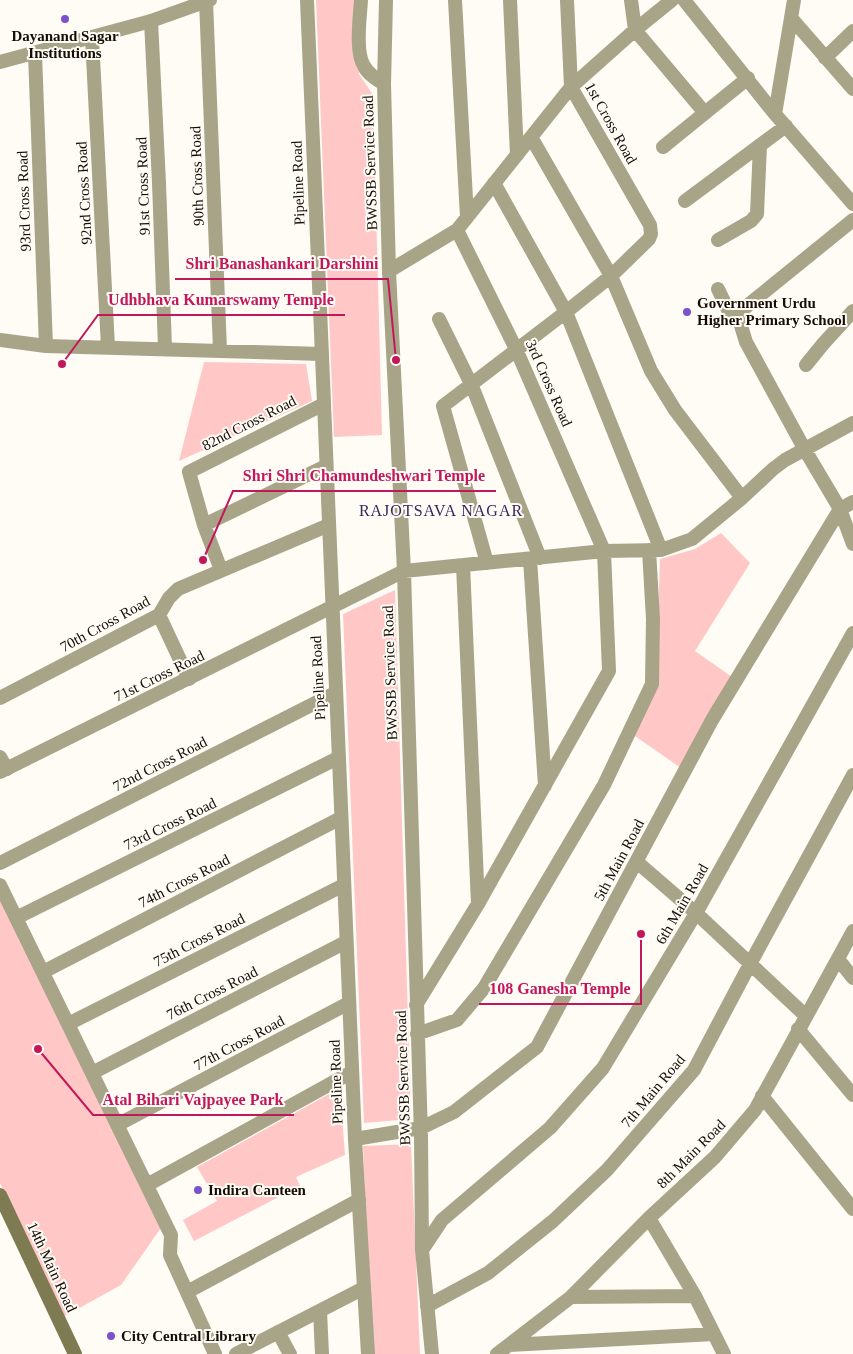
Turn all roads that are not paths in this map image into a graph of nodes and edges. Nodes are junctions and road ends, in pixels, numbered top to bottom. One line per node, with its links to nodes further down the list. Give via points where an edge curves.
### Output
1 (208, 0): 13 (street); 50 (street, 90th Cross Road)
2 (306, 0): 51 (street, Pipeline Road)
3 (361, 0): 21 (street, BWSSB Service Road, via 360,56 364,66)
4 (386, 0): 21 (street)
5 (455, 0): 34 (street)
6 (510, 0): 30 (street)
7 (567, 0): 22 (street, 1st Cross Road)
8 (631, 0): 14 (street)
9 (672, 0): 14 (street)
10 (684, 0): 20 (street)
11 (794, 0): 12 (street)
12 (792, 19): 18 (street); 25 (street)
13 (151, 21): 16 (street); 48 (street, 91st Cross Road)
14 (635, 30): 22 (street); 24 (street)
15 (853, 31): 18 (street)
16 (92, 38): 17 (street); 47 (street, 92nd Cross Road)
17 (35, 54): 19 (street); 46 (street, 93rd Cross Road)
18 (825, 58): 23 (street)
19 (0, 62)
20 (748, 78): 24 (street); 25 (street)
21 (384, 84): 38 (street, BWSSB Service Road)
22 (572, 87): 27 (street); 39 (street, 1st Cross Road, via 650,225 649,239)
23 (853, 89)
24 (705, 113): 29 (street)
25 (775, 114): 26 (street)
26 (786, 126): 28 (street); 33 (street)
27 (531, 137): 30 (street); 39 (street)
28 (760, 145): 32 (street); 37 (street, via 757,214)
29 (663, 147)
30 (517, 155): 31 (street)
31 (494, 183): 34 (street); 42 (street)
32 (685, 201)
33 (852, 202)
34 (467, 218): 36 (street)
35 (853, 220): 56 (street, via 738,316 746,342)
36 (458, 230): 38 (street); 49 (street, 3rd Cross Road)
37 (718, 240)
38 (389, 271): 70 (street, BWSSB Service Road)
39 (611, 276): 42 (street); 58 (street, via 651,371 675,410)
40 (718, 289): 43 (street)
41 (853, 311): 52 (street)
42 (566, 312): 49 (street); 64 (street)
43 (730, 314)
44 (439, 318): 53 (street)
45 (0, 340): 46 (street)
46 (46, 346): 47 (street)
47 (108, 347): 48 (street)
48 (165, 348): 50 (street)
49 (516, 348): 53 (street); 65 (street, 3rd Cross Road)
50 (220, 350): 51 (street)
51 (322, 354): 54 (street, Pipeline Road)
52 (806, 365)
53 (472, 386): 66 (street); 67 (street, via 443,406)
54 (324, 404): 57 (street, Pipeline Road); 61 (street, 82nd Cross Road, via 189,472)
55 (853, 423): 56 (street)
56 (805, 450): 58 (street, via 773,469); 60 (street)
57 (326, 466): 61 (street); 62 (street, Pipeline Road)
58 (742, 498): 64 (street, via 692,539)
59 (853, 502): 60 (street)
60 (840, 509): 63 (street); 82 (street, 5th Main Road, via 712,720)
61 (204, 525): 69 (street)
62 (329, 525): 69 (street, 70th Cross Road); 71 (street, Pipeline Road)
63 (853, 544)
64 (655, 550): 65 (street); 100 (street, via 652,684 604,785 484,988 457,1020)
65 (604, 552): 66 (street); 80 (street, via 609,671)
66 (535, 558): 67 (street); 80 (street)
67 (487, 563): 68 (street)
68 (463, 565): 70 (street); 86 (street)
69 (221, 570): 72 (street, 70th Cross Road, via 178,589)
70 (404, 571): 71 (street, 71st Cross Road); 96 (street, BWSSB Service Road)
71 (331, 608): 74 (street, 71st Cross Road); 75 (street, Pipeline Road)
72 (159, 615): 74 (street); 76 (street, 70th Cross Road)
73 (853, 633): 87 (street, 6th Main Road)
74 (189, 679): 78 (street, 71st Cross Road)
75 (335, 693): 77 (street, Pipeline Road); 83 (street, 72nd Cross Road)
76 (0, 698)
77 (338, 758): 81 (street, Pipeline Road); 88 (street, 73rd Cross Road)
78 (2, 766)
79 (853, 775): 92 (street, 7th Main Road)
80 (545, 786): 86 (street)
81 (341, 818): 85 (street, Pipeline Road); 93 (street, 74th Cross Road)
82 (636, 862): 87 (street); 106 (street, 5th Main Road, via 537,1047 454,1112)
83 (0, 863)
84 (0, 885): 88 (street)
85 (344, 885): 90 (street, Pipeline Road); 98 (street, 75th Cross Road)
86 (478, 904): 96 (street)
87 (696, 913): 92 (street); 113 (street, 6th Main Road, via 603,1068 550,1128 442,1220)
88 (16, 918): 93 (street)
89 (853, 932): 91 (street, 8th Main Road)
90 (346, 942): 95 (street, Pipeline Road); 102 (street, 76th Cross Road)
91 (838, 959): 94 (street); 97 (street, 8th Main Road)
92 (750, 964): 97 (street); 118 (street, 7th Main Road, via 694,1070 607,1170 553,1221 488,1272)
93 (43, 972): 98 (street)
94 (853, 978)
95 (349, 1003): 101 (street, Pipeline Road); 105 (street, 77th Cross Road)
96 (416, 1005): 100 (street, BWSSB Service Road)
97 (806, 1016): 99 (street, 8th Main Road)
98 (68, 1024): 102 (street)
99 (798, 1029): 103 (street); 104 (street, 8th Main Road)
100 (417, 1034): 106 (street, BWSSB Service Road)
101 (352, 1072): 107 (street, Pipeline Road); 108 (street)
102 (92, 1073): 105 (street)
103 (853, 1095)
104 (762, 1096): 111 (street); 112 (street, 8th Main Road, via 755,1110 715,1157)
105 (117, 1125): 108 (street)
106 (421, 1128): 107 (street, 5th Main Road); 113 (street, BWSSB Service Road)
107 (354, 1139): 110 (street, Pipeline Road)
108 (147, 1185): 115 (street, via 171,1235 170,1255)
109 (0, 1195): 123 (main road, 14th Main Road)
110 (359, 1200): 114 (street, Pipeline Road); 115 (street)
111 (853, 1209)
112 (649, 1218): 116 (street); 117 (street, 8th Main Road)
113 (422, 1250): 118 (street, BWSSB Service Road)
114 (364, 1288): 119 (street); 128 (street, Pipeline Road)
115 (186, 1292): 124 (street)
116 (695, 1296): 117 (street); 121 (street)
117 (571, 1297): 122 (street, 8th Main Road)
118 (427, 1306): 129 (street, BWSSB Service Road)
119 (320, 1311): 120 (street); 127 (street)
120 (278, 1332): 125 (street); 126 (street)
121 (714, 1334): 122 (street); 131 (street)
122 (509, 1345): 130 (street, 8th Main Road)
123 (74, 1354)
124 (215, 1354)
125 (237, 1354)
126 (290, 1354)
127 (322, 1354)
128 (368, 1354)
129 (432, 1354)
130 (497, 1354)
131 (724, 1354)

